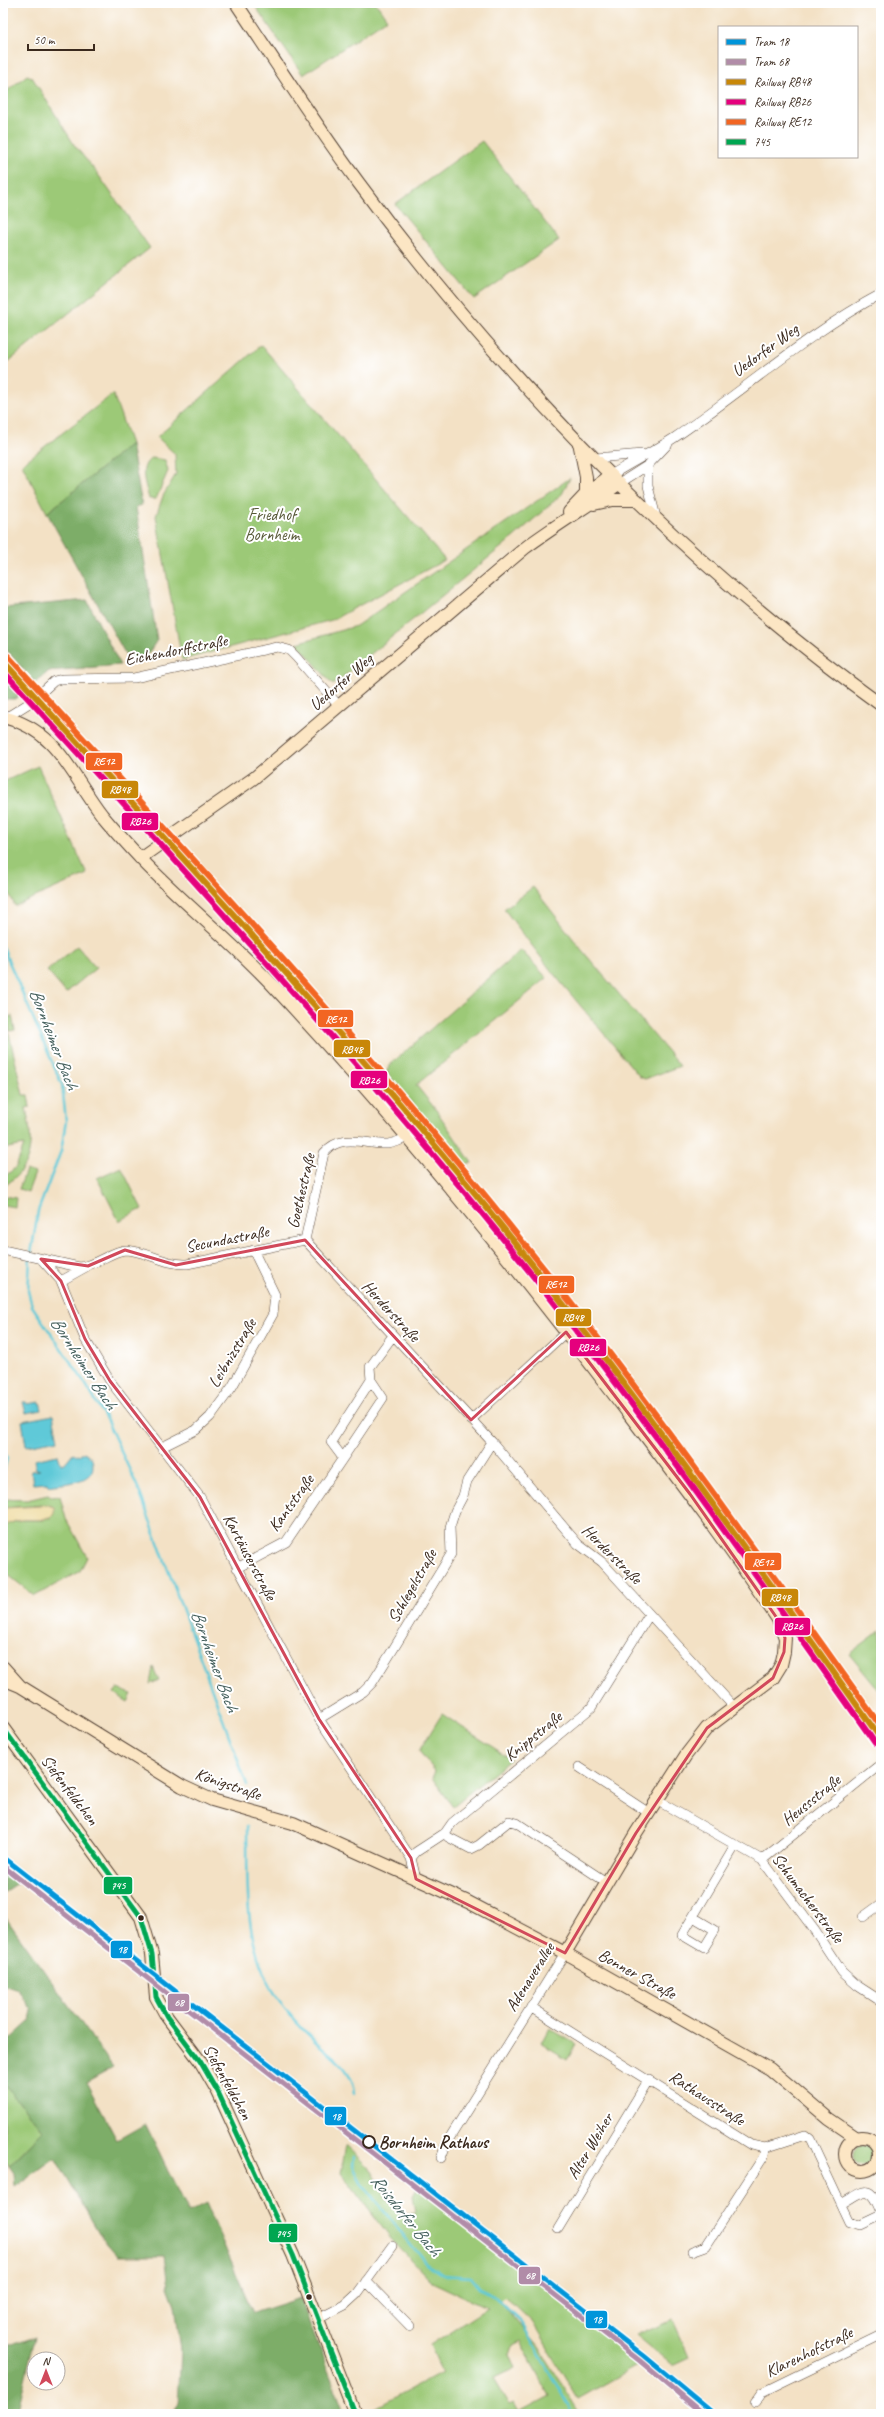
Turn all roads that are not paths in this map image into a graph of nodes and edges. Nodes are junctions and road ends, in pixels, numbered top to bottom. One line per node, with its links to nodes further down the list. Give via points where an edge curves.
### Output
1 (236, 3): 4 (street, via 358,182 464,316)
2 (881, 294): 3 (street, Uedorfer Weg, via 781,358)
3 (673, 439): 5 (street, Uedorfer Weg); 7 (street, Uedorfer Weg)
4 (579, 442): 6 (street); 9 (street, via 586,477)
5 (646, 453): 6 (street); 8 (street, Uedorfer Weg)
6 (596, 458): 8 (street)
7 (648, 465): 8 (street, Uedorfer Weg); 11 (street, via 648,486)
8 (616, 479): 9 (street, Uedorfer Weg); 10 (street)
9 (587, 500): 10 (street); 13 (street, Uedorfer Weg, via 474,589)
10 (637, 500): 11 (street)
11 (656, 517): 12 (street, via 791,637)
12 (881, 705)
13 (339, 706): 14 (street, Eichendorffstraße, via 289,650 277,647 134,678 54,681 31,702); 15 (street, Uedorfer Weg, via 254,778)
14 (5, 717): 15 (street, Eichendorffstraße, via 35,730 57,749 102,816)
15 (140, 858): 16 (street, Eichendorffstraße, via 248,959)
16 (408, 1136): 17 (street, Goethestraße, via 388,1144 350,1140 328,1148 324,1153); 23 (street, Eichendorffstraße)
17 (305, 1240): 19 (street, Secundastraße); 24 (street, Herderstraße)
18 (3, 1250): 20 (street, Secundastraße)
19 (253, 1250): 21 (street, Secundastraße, via 176,1264 125,1250); 28 (street, Leibnizstraße, via 275,1295 273,1314 232,1387 210,1417 196,1430)
20 (40, 1259): 21 (street, Secundastraße, via 70,1266); 22 (street, Kartäuserstraße)
21 (88, 1266): 22 (street, Secundastraße)
22 (61, 1281): 28 (street, Kartäuserstraße, via 85,1339 110,1381)
23 (566, 1332): 26 (street); 35 (street, Adenauerallee, via 685,1489 779,1621 785,1638 781,1665 773,1678)
24 (392, 1337): 25 (street, via 370,1367); 26 (street, Herderstraße)
25 (371, 1380): 29 (street, Kantstraße, via 383,1398); 29 (street, via 331,1442)
26 (471, 1420): 27 (street, Herderstraße)
27 (492, 1442): 31 (street, Herderstraße, via 578,1544 602,1562); 36 (street, Schlegelstraße, via 467,1481 455,1511 450,1527 451,1554 394,1648 372,1683 363,1692)
28 (162, 1447): 30 (street, Kartäuserstraße, via 200,1497)
29 (343, 1458): 30 (street, Kantstraße, via 286,1542)
30 (237, 1568): 36 (street, Kartäuserstraße)
31 (649, 1615): 35 (street, Herderstraße); 42 (street, Knippstraße, via 591,1708 452,1823)
32 (3, 1667): 34 (street, Königstraße)
33 (3, 1679): 34 (street, Königstraße)
34 (20, 1686): 46 (street, Königstraße, via 182,1786 212,1800 293,1823)
35 (734, 1707): 40 (street, Adenauerallee, via 707,1728)
36 (318, 1719): 44 (street, Kartäuserstraße)
37 (3, 1728): 68 (street, Siefenfeldchen, via 141,1917 152,1954 154,1985 159,2005 200,2061 218,2092 290,2248)
38 (579, 1767): 41 (street)
39 (881, 1767): 45 (street, Heussstraße, via 877,1767)
40 (658, 1801): 41 (street, Adenauerallee); 43 (street, Schumacherstraße)
41 (649, 1813): 47 (street, Adenauerallee)
42 (445, 1833): 44 (street, Knippstraße); 47 (street, via 448,1838 471,1849 509,1821 517,1823)
43 (735, 1846): 45 (street, Schumacherstraße); 49 (street)
44 (411, 1858): 46 (street, Kartäuserstraße)
45 (762, 1860): 52 (street, Schumacherstraße, via 842,1972)
46 (416, 1878): 51 (street, Bonner Straße)
47 (606, 1882): 51 (street, Adenauerallee)
48 (881, 1904): 50 (street)
49 (693, 1917)
50 (863, 1917)
51 (565, 1953): 53 (street, Adenauerallee); 55 (street, Bonner Straße, via 770,2069)
52 (881, 2001)
53 (531, 2007): 54 (street, Rathausstraße); 59 (street, Adenauerallee, via 447,2142)
54 (649, 2080): 57 (street, Rathausstraße, via 751,2145); 64 (street, Alter Weiher)
55 (829, 2119): 56 (street, Bonner Straße); 58 (street, Bonner Straße)
56 (857, 2138): 58 (street); 60 (street, via 869,2139 874,2143 879,2152)
57 (765, 2148): 61 (street, via 805,2135 810,2139); 66 (street, via 764,2156 706,2246)
58 (846, 2148): 60 (street, via 845,2155 851,2167 865,2171)
59 (441, 2158)
60 (878, 2167)
61 (841, 2204): 62 (street, via 864,2191 874,2194); 63 (street, via 853,2224 860,2225)
62 (879, 2205)
63 (881, 2215)
64 (558, 2229)
65 (392, 2246): 67 (street)
66 (692, 2250)
67 (366, 2281): 68 (street, via 345,2305); 69 (street)
68 (318, 2319): 72 (street, Siefenfeldchen)
69 (410, 2326)
70 (881, 2335): 71 (street, Klarenhofstraße, via 762,2393)
71 (755, 2403)
72 (355, 2414)

